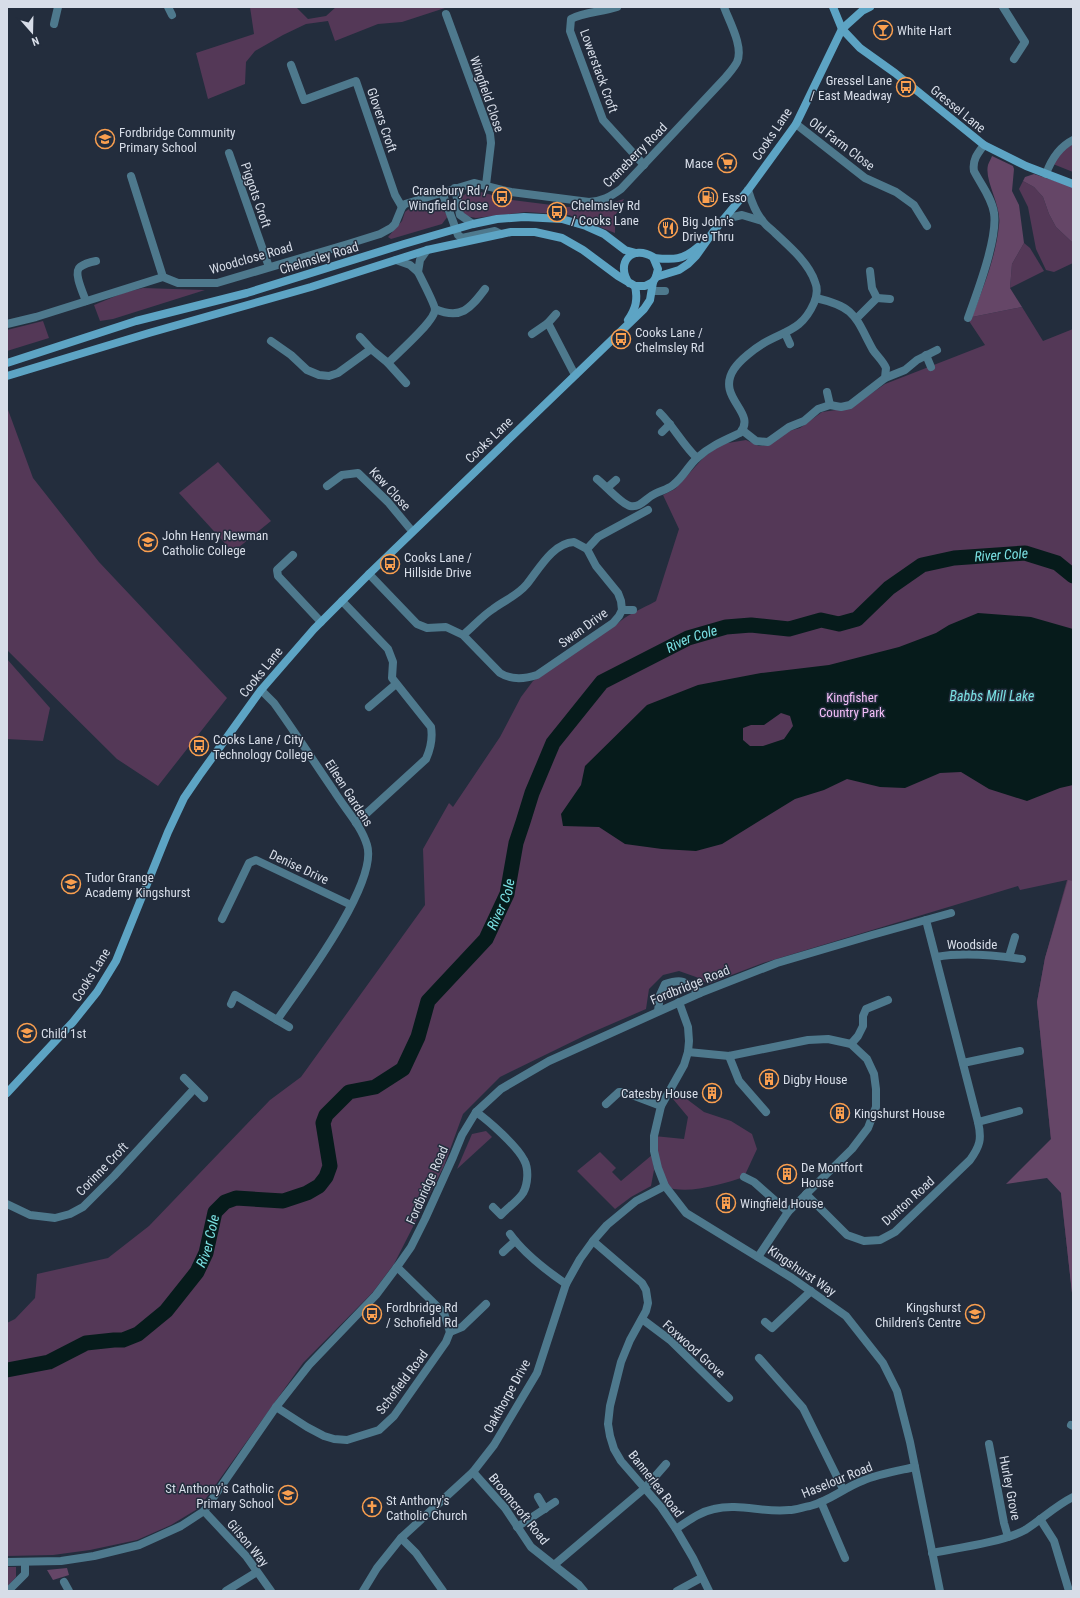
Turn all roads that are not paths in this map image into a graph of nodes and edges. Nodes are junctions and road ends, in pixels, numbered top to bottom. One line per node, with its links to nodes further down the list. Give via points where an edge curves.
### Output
1 (58, 7): 10 (street)
2 (168, 7): 9 (street)
3 (617, 7): 18 (street, Lowerstack Croft, via 577,15 571,19 570,31 603,120)
4 (724, 7): 18 (street, Craneberry Road, via 737,40 737,62)
5 (833, 7): 11 (street)
6 (870, 7): 11 (street)
7 (1003, 7): 12 (street, via 1025,42)
8 (446, 14): 22 (street, Wingfield Close, via 490,134)
9 (172, 15)
10 (54, 24)
11 (842, 29): 14 (street, Cooks Lane); 16 (street, Gressel Lane, via 860,48)
12 (1014, 59)
13 (291, 65): 26 (street, Glovers Croft, via 304,100 356,81 395,195)
14 (796, 124): 24 (street, Cooks Lane); 30 (street, Old Farm Close, via 865,178 896,192 914,205)
15 (1073, 140): 19 (street, via 1068,142 1050,162)
16 (984, 145): 19 (street, Gressel Lane); 55 (street, via 973,166 992,206 994,232)
17 (229, 153): 39 (street, Piggots Croft)
18 (644, 165): 22 (street, Craneberry Road, via 621,189 600,201 589,202 511,192)
19 (1046, 174): 21 (street, Gressel Lane)
20 (131, 176): 42 (street)
21 (1073, 184)
22 (486, 185): 23 (street, Craneberry Road, via 474,183)
23 (455, 188): 25 (street, Craneberry Road); 29 (street, via 460,215)
24 (748, 190): 27 (street, Cooks Lane); 28 (street, via 752,204)
25 (442, 192): 26 (street); 31 (street)
26 (402, 207): 39 (street, Woodclose Road, via 394,224 386,231)
27 (725, 219): 28 (street, via 742,215); 33 (street, Cooks Lane)
28 (762, 221): 48 (street, via 809,270 816,282)
29 (473, 224): 31 (street, Chelmsley Road); 35 (street, Chelmsley Road, via 524,217 562,219 604,234 625,250)
30 (927, 226)
31 (456, 229): 32 (street, via 462,238 495,231); 68 (street, Chelmsley Road, via 247,293 136,321)
32 (501, 234): 34 (street, Chelmsley Road); 44 (street, Chelmsley Road, via 535,232 562,238)
33 (706, 242): 36 (street, Cooks Lane, via 679,259); 43 (street, Cooks Lane, via 688,264)
34 (428, 250): 37 (street, Chelmsley Road); 41 (street, via 420,260)
35 (636, 253): 36 (street, Cooks Lane, via 646,253); 44 (street, Cooks Lane, via 629,258 623,269)
36 (654, 258): 43 (street, Cooks Lane, via 658,266)
37 (396, 260): 41 (street, via 410,265); 71 (street, Chelmsley Road)
38 (96, 261): 51 (street, via 80,266 78,270)
39 (269, 267): 42 (street, Woodclose Road, via 217,283 178,282)
40 (870, 271): 49 (street, via 872,288)
41 (418, 272): 52 (street)
42 (163, 277): 51 (street)
43 (655, 279): 44 (street, Cooks Lane, via 645,286); 46 (street, Cooks Lane)
44 (632, 284): 58 (street, Cooks Lane, via 637,304)
45 (485, 289): 52 (street, via 465,310 446,314)
46 (652, 291): 47 (street); 58 (street, Cooks Lane, via 644,309)
47 (665, 291)
48 (816, 298): 54 (street, via 834,302); 59 (street, via 809,315)
49 (877, 298): 50 (street); 54 (street)
50 (890, 299)
51 (86, 301): 57 (street)
52 (435, 309): 67 (street, via 433,317)
53 (556, 314): 56 (street)
54 (857, 318): 72 (street, via 874,352 886,368)
55 (968, 318)
56 (548, 323): 60 (street); 70 (street)
57 (7, 324)
58 (620, 330): 70 (street, Cooks Lane)
59 (785, 333): 63 (street); 78 (street, via 751,352 730,376 730,392 745,418)
60 (532, 334)
61 (360, 337): 64 (street)
62 (270, 341): 64 (street, via 307,370 328,376 338,373)
63 (790, 344)
64 (371, 349): 67 (street)
65 (937, 350): 66 (street)
66 (926, 355): 69 (street); 72 (street, via 906,370)
67 (388, 362): 73 (street)
68 (7, 363)
69 (931, 367)
70 (574, 375): 86 (street, Cooks Lane)
71 (7, 376)
72 (885, 378): 75 (street, via 850,406)
73 (406, 384)
74 (827, 392): 75 (street)
75 (830, 405): 78 (street, via 818,409 804,421 789,427 768,442 756,441)
76 (660, 413): 77 (street)
77 (670, 424): 79 (street); 80 (street)
78 (742, 430): 80 (street)
79 (662, 432)
80 (697, 458): 84 (street, via 672,487 633,506 620,501)
81 (597, 479): 84 (street)
82 (616, 480): 84 (street)
83 (327, 486): 86 (street, Kew Close, via 342,474 358,473 388,502)
84 (608, 487)
85 (648, 510): 87 (street, via 598,537)
86 (412, 531): 89 (street, Cooks Lane)
87 (587, 549): 91 (street, Swan Drive, via 596,566 618,593); 94 (street, via 574,542 563,545 543,563 527,585 512,598 493,608)
88 (293, 555): 93 (street, via 277,570 278,576)
89 (369, 574): 90 (street, Cooks Lane); 94 (street, Swan Drive, via 417,624 427,628 446,627)
90 (342, 601): 93 (street, Cooks Lane); 95 (street, via 388,649 393,662 392,678)
91 (622, 610): 92 (street); 94 (street, Swan Drive, via 613,623 531,677 506,677)
92 (633, 610)
93 (321, 622): 96 (street, Cooks Lane)
94 (463, 635)
95 (396, 684): 97 (street); 98 (street, via 431,727 431,750 426,759)
96 (261, 690): 98 (street, Eileen Gardens, via 274,704); 121 (street, Cooks Lane, via 184,798 116,961 97,992 73,1022)
97 (369, 707)
98 (356, 823): 99 (street, Eileen Gardens, via 368,846 368,858 367,868)
99 (351, 905): 101 (street, Denise Drive, via 256,860 249,863); 112 (street, Eileen Gardens, via 342,923)
100 (951, 913): 102 (street, Fordbridge Road)
101 (222, 919)
102 (926, 920): 104 (street, Dunton Road); 107 (street, Fordbridge Road, via 777,963)
103 (1015, 937): 105 (street, Woodside)
104 (936, 957): 105 (street, Woodside, via 952,954); 118 (street, Dunton Road)
105 (1009, 957): 106 (street, Woodside)
106 (1022, 959)
107 (700, 993): 109 (street, Fordbridge Road); 111 (street, via 688,983 677,980 665,984 660,995)
108 (888, 1000): 114 (street, via 866,1009 863,1026)
109 (679, 1002): 111 (street, Fordbridge Road); 116 (street, Kingshurst Way, via 688,1027)
110 (231, 1004): 112 (street, via 235,995)
111 (658, 1011): 126 (street, Fordbridge Road, via 549,1061 508,1083)
112 (277, 1020): 113 (street)
113 (289, 1027)
114 (851, 1044): 117 (street, via 828,1039 808,1040); 131 (street, via 867,1059 874,1074 876,1107 868,1128 852,1149)
115 (1020, 1051): 118 (street)
116 (688, 1052): 117 (street); 124 (street, Kingshurst Way, via 684,1065)
117 (729, 1056): 127 (street, via 738,1081)
118 (963, 1063): 128 (street, Dunton Road)
119 (184, 1078): 120 (street)
120 (194, 1089): 122 (street); 132 (street, Corinne Croft, via 83,1207 55,1218 30,1215)
121 (7, 1093)
122 (204, 1098)
123 (606, 1104): 124 (street, via 619,1092 624,1092)
124 (661, 1106): 130 (street, Kingshurst Way, via 654,1136 654,1151)
125 (1019, 1111): 128 (street)
126 (476, 1112): 133 (street, via 521,1155 526,1167 523,1193 501,1215); 140 (street, Fordbridge Road, via 462,1135 411,1247)
127 (766, 1112)
128 (978, 1122): 131 (street, Dunton Road, via 981,1136 977,1151 970,1160 895,1232 880,1240 864,1241 847,1235)
129 (744, 1177): 134 (street, via 754,1182)
130 (665, 1186): 137 (street, Oakthorpe Drive, via 636,1201 607,1225); 139 (street, Kingshurst Way, via 686,1213)
131 (806, 1194): 134 (street)
132 (7, 1204)
133 (493, 1207)
134 (788, 1212): 139 (street)
135 (510, 1234): 136 (street)
136 (515, 1241): 138 (street); 141 (street)
137 (593, 1241): 141 (street, Oakthorpe Drive); 144 (street, Bannerlea Road, via 642,1283 648,1303)
138 (503, 1252)
139 (758, 1257): 142 (street, Kingshurst Way)
140 (397, 1267): 146 (street, via 444,1313); 149 (street, Fordbridge Road, via 376,1295 309,1365)
141 (566, 1284): 153 (street, Oakthorpe Drive, via 536,1373 494,1445)
142 (811, 1291): 145 (street, via 772,1328); 152 (street, Kingshurst Way, via 846,1316 884,1363 897,1390)
143 (486, 1304): 146 (street, via 462,1327)
144 (642, 1319): 148 (street, Foxwood Grove, via 670,1340); 154 (street, Bannerlea Road, via 621,1362 608,1424 614,1449)
145 (766, 1322)
146 (450, 1332): 149 (street, Schofield Road, via 446,1342 394,1416 379,1430 347,1440 334,1439 307,1427)
147 (759, 1358): 155 (street, via 803,1408)
148 (730, 1398)
149 (276, 1406): 161 (street, Fordbridge Road)
150 (989, 1444): 165 (street, Hurley Grove)
151 (666, 1464): 154 (street)
152 (915, 1467): 155 (street, Haselour Road, via 863,1480); 167 (street, Kingshurst Way)
153 (473, 1472): 163 (street, Broomcroft Road, via 505,1508); 166 (street, Oakthorpe Drive)
154 (645, 1488): 164 (street, Bannerlea Road); 171 (street)
155 (842, 1489): 159 (street, Haselour Road)
156 (538, 1497): 160 (street)
157 (1073, 1497): 162 (street)
158 (555, 1502): 160 (street)
159 (821, 1502): 164 (street, Haselour Road, via 790,1510 734,1507 714,1509 698,1514); 168 (street)
160 (545, 1509): 163 (street)
161 (204, 1511): 170 (street, Fordbridge Road, via 181,1526 139,1545 61,1561); 172 (street, Gilson Way, via 246,1556)
162 (1040, 1519): 165 (street); 185 (street, via 1054,1541)
163 (517, 1527): 171 (street, Broomcroft Road, via 531,1547)
164 (676, 1529): 173 (street, Bannerlea Road)
165 (1008, 1537): 167 (street)
166 (401, 1538): 179 (street, Oakthorpe Drive, via 377,1568); 180 (street, via 416,1553)
167 (932, 1553): 184 (street, Kingshurst Way)
168 (845, 1558)
169 (7, 1562): 170 (street, Fordbridge Road)
170 (25, 1562): 175 (street, via 25,1574)
171 (554, 1565): 181 (street, Broomcroft Road)
172 (257, 1572): 177 (street); 178 (street, Gilson Way)
173 (701, 1578): 182 (street); 183 (street, Bannerlea Road)
174 (64, 1582): 176 (street)
175 (8, 1591)
176 (69, 1591)
177 (226, 1591)
178 (271, 1591)
179 (364, 1591)
180 (443, 1591)
181 (584, 1591)
182 (677, 1591)
183 (709, 1591)
184 (940, 1591)
185 (1069, 1591)

